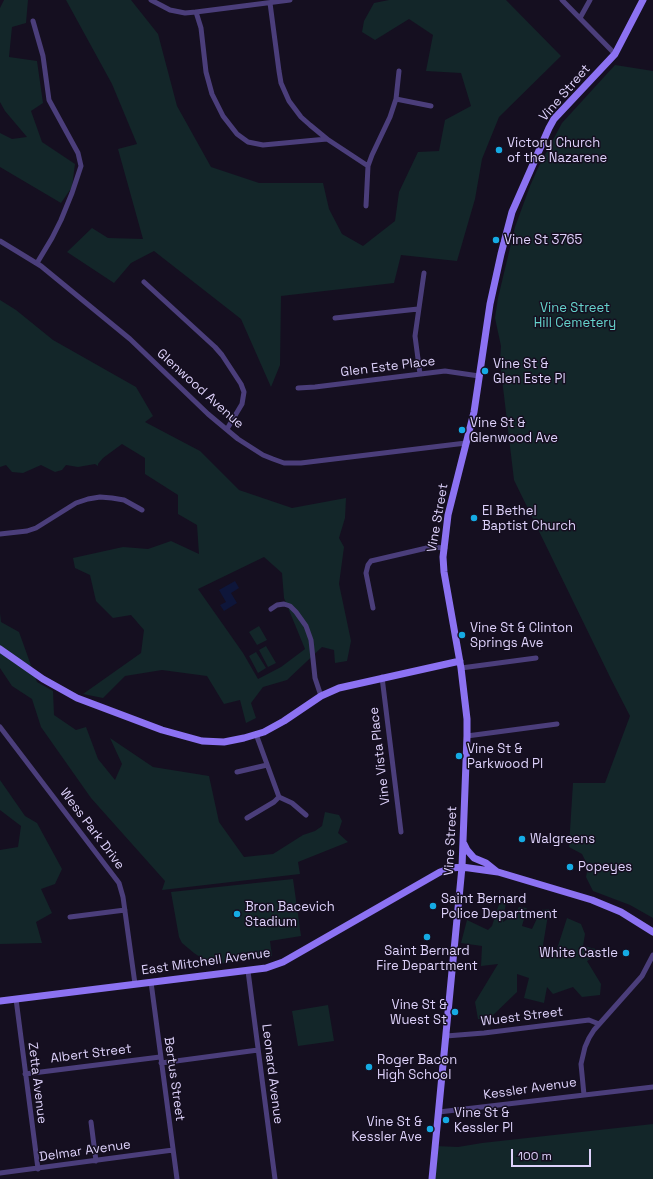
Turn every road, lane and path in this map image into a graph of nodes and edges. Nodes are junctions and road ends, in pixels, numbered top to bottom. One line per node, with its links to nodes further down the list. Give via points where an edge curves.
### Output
1 (151, 0): 7 (street, via 170,10)
2 (290, 0): 6 (street)
3 (562, 0): 8 (street)
4 (590, 0): 8 (street)
5 (643, 0): 10 (main road, Vine Street)
6 (270, 3): 7 (street); 14 (street, via 279,71 286,95 301,117)
7 (196, 12): 14 (street, via 212,94 223,116 241,138 263,145)
8 (580, 18): 10 (street)
9 (33, 21): 18 (street, via 43,56 49,100 78,153 81,166 61,220)
10 (615, 54): 24 (main road, Vine Street, via 554,119 525,180 512,212 501,254)
11 (399, 71): 12 (street)
12 (396, 99): 13 (street); 15 (street)
13 (431, 106)
14 (327, 139): 15 (street)
15 (368, 166): 16 (street)
16 (366, 206)
17 (0, 241): 18 (street, Glenwood Avenue)
18 (37, 263): 26 (street, Glenwood Avenue, via 130,339)
19 (424, 272): 21 (street)
20 (144, 282): 26 (street, via 215,347 241,384 244,392 242,404)
21 (418, 309): 22 (street); 23 (street, via 415,336)
22 (335, 318)
23 (420, 374): 24 (street, Glen Este Place, via 445,371); 25 (street, Glen Este Place)
24 (479, 376): 27 (main road, Vine Street)
25 (298, 388)
26 (227, 429): 27 (street, Glenwood Avenue, via 263,455 291,463)
27 (466, 443): 30 (main road, Vine Street, via 448,515)
28 (142, 510): 29 (street, via 124,500 100,497 88,499 76,503 36,528)
29 (0, 534)
30 (445, 548): 32 (street, via 431,547 371,561 366,573); 35 (main road, Vine Street, via 444,572)
31 (271, 608): 37 (street, via 284,604 290,606 306,626 312,640 315,678)
32 (373, 608)
33 (0, 649): 40 (main road, via 43,679 77,698 179,736 209,741 232,741)
34 (536, 658): 35 (street)
35 (460, 664): 36 (main road); 41 (main road, Vine Street)
36 (382, 677): 37 (main road, via 345,686); 47 (street, Vine Vista Place)
37 (320, 696): 40 (main road, via 284,721)
38 (557, 724): 41 (street)
39 (0, 727): 51 (street, Wess Park Drive, via 115,876 121,890)
40 (256, 734): 42 (street)
41 (467, 736): 48 (main road, Vine Street)
42 (267, 765): 43 (street); 44 (street)
43 (237, 772)
44 (279, 797): 45 (street, via 292,803); 46 (street)
45 (306, 815)
46 (247, 818)
47 (401, 832)
48 (463, 842): 49 (main road, Vine Street); 50 (main road, via 474,858)
49 (462, 867): 50 (main road); 55 (main road, East Mitchell Avenue, via 444,871 423,881 283,962); 61 (main road, Vine Street)
50 (498, 872): 53 (main road, via 600,902)
51 (124, 910): 52 (street); 57 (street, Wess Park Drive)
52 (70, 917)
53 (653, 932)
54 (653, 955): 60 (street, Kessler Avenue, via 638,981)
55 (248, 971): 56 (main road, East Mitchell Avenue); 62 (street, Leonard Avenue)
56 (151, 982): 57 (main road, East Mitchell Avenue); 63 (street, Bertus Street)
57 (135, 984): 58 (main road, East Mitchell Avenue)
58 (16, 999): 59 (main road, East Mitchell Avenue); 65 (street, Zetta Avenue)
59 (0, 1001)
60 (599, 1024): 61 (street, Wuest Street, via 589,1020); 67 (street, Kessler Avenue, via 589,1038 582,1056)
61 (446, 1036): 68 (main road, Vine Street)
62 (258, 1050): 64 (street); 75 (street, Leonard Avenue)
63 (160, 1057): 64 (street, Bertus Street); 65 (street, Albert Street)
64 (161, 1063): 70 (street, Bertus Street)
65 (25, 1074): 72 (street, Zetta Avenue)
66 (653, 1087): 67 (street)
67 (584, 1095): 68 (street, Kessler Avenue)
68 (439, 1112): 76 (main road, Vine Street)
69 (91, 1122): 71 (street)
70 (173, 1150): 71 (street, Delmar Avenue); 74 (street, Bertus Street)
71 (96, 1161): 72 (street, Delmar Avenue)
72 (38, 1168): 73 (street, Delmar Avenue)
73 (0, 1173)
74 (177, 1179)
75 (275, 1179)
76 (432, 1179)

